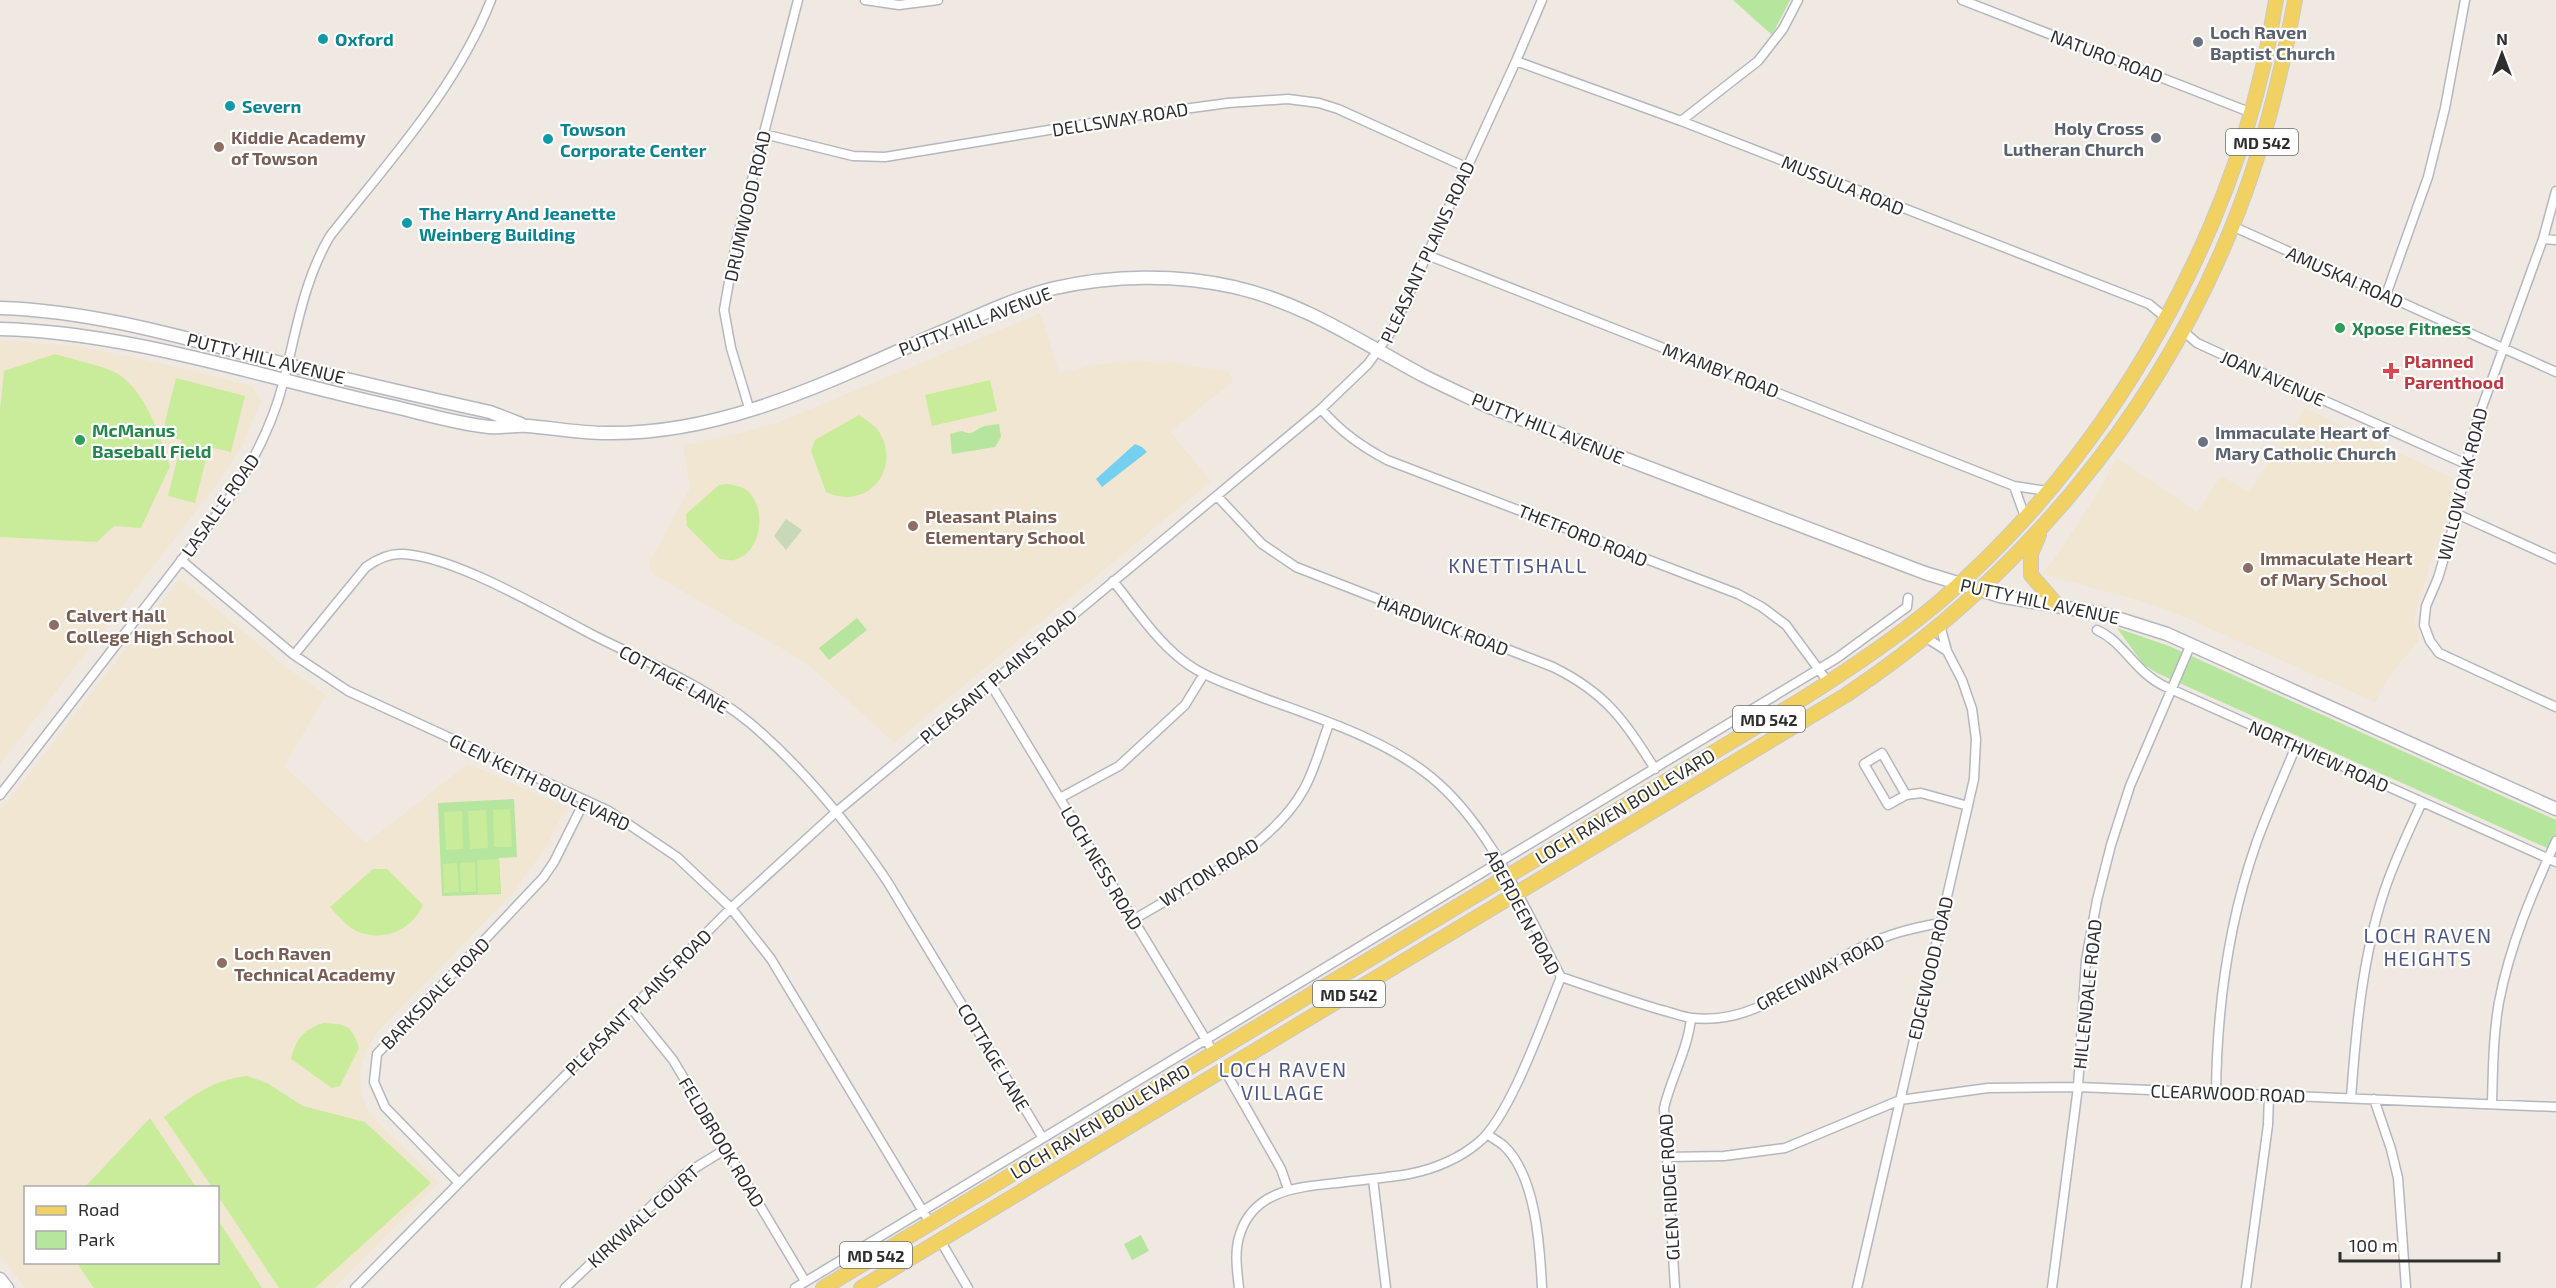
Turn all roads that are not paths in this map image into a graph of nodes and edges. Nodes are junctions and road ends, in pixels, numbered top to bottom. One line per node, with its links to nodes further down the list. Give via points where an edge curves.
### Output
1 (491, 0): 28 (street, LASALLE ROAD, via 445,87 318,257)
2 (798, 0): 14 (street, DRUMWOOD ROAD)
3 (865, 0): 4 (street, via 899,4)
4 (938, 0)
5 (1542, 0): 11 (street, PLEASANT PLAINS ROAD)
6 (1798, 0): 13 (street, via 1783,29 1758,62)
7 (1962, 0): 12 (street, NATURO ROAD)
8 (2276, 0): 12 (main road, LOCH RAVEN BOULEVARD / MD 542)
9 (2295, 0): 17 (main road, LOCH RAVEN BOULEVARD / MD 542, via 2272,107)
10 (2465, 0): 21 (street, via 2428,177)
11 (1516, 61): 13 (street, MUSSULA ROAD); 15 (street, PLEASANT PLAINS ROAD)
12 (2252, 113): 23 (main road, LOCH RAVEN BOULEVARD / MD 542, via 2215,219)
13 (1681, 121): 23 (street, MUSSULA ROAD, via 2149,304)
14 (764, 134): 15 (street, DELLSWAY ROAD, via 853,156 885,157 1140,115 1228,103 1301,99 1338,109); 32 (street, DRUMWOOD ROAD, via 736,242 724,310)
15 (1467, 168): 20 (street, PLEASANT PLAINS ROAD)
16 (2556, 191): 18 (street, WILLOW OAK ROAD)
17 (2232, 226): 21 (street, AMUSKAI ROAD); 25 (main road, LOCH RAVEN BOULEVARD / MD 542)
18 (2543, 239): 19 (street); 26 (street, WILLOW OAK ROAD)
19 (2556, 240)
20 (1427, 255): 27 (street, PLEASANT PLAINS ROAD); 35 (street, MYAMBY ROAD)
21 (2386, 295): 26 (street, AMUSKAI ROAD)
22 (0, 308): 28 (street, PUTTY HILL AVENUE, via 121,321)
23 (2166, 318): 25 (main road); 36 (main road, LOCH RAVEN BOULEVARD / MD 542, via 2114,403)
24 (0, 328): 30 (street, PUTTY HILL AVENUE, via 140,346)
25 (2182, 330): 34 (street, JOAN AVENUE, via 2197,343); 40 (main road, LOCH RAVEN BOULEVARD / MD 542, via 2110,443)
26 (2504, 348): 29 (street, AMUSKAI ROAD); 34 (street, WILLOW OAK ROAD, via 2483,401)
27 (1380, 351): 31 (street, PLEASANT PLAINS ROAD); 32 (street, PUTTY HILL AVENUE, via 1300,309 1232,287 1168,278 1096,282 1056,288 1014,302 795,396); 44 (street, PUTTY HILL AVENUE, via 1487,406)
28 (287, 364): 30 (street, LASALLE ROAD); 33 (street, PUTTY HILL AVENUE, via 490,412)
29 (2556, 372)
30 (284, 381): 33 (street, PUTTY HILL AVENUE, via 488,427); 42 (street, LASALLE ROAD, via 271,422 248,470)
31 (1321, 410): 37 (street, PLEASANT PLAINS ROAD); 54 (street, THETFORD ROAD, via 1342,433 1387,460 1738,594 1786,625)
32 (750, 411): 33 (street, PUTTY HILL AVENUE, via 647,432 587,433)
33 (528, 426)
34 (2466, 464): 38 (street, WILLOW OAK ROAD)
35 (2014, 486): 36 (street, MYAMBY ROAD); 39 (street)
36 (2047, 491): 39 (main road, LOCH RAVEN BOULEVARD / MD 542)
37 (1217, 496): 43 (street, PLEASANT PLAINS ROAD); 62 (street, HARDWICK ROAD, via 1262,544 1296,567 1553,667 1589,686 1617,713)
38 (2457, 514): 41 (street); 59 (street, WILLOW OAK ROAD, via 2424,615 2430,641 2448,658)
39 (2025, 517): 44 (main road, LOCH RAVEN BOULEVARD / MD 542)
40 (2043, 526): 45 (main road, LOCH RAVEN BOULEVARD / MD 542); 47 (main road, via 2029,569)
41 (2556, 559)
42 (181, 560): 53 (street, GLEN KEITH BOULEVARD); 63 (street, LASALLE ROAD)
43 (1113, 581): 55 (street, ABERDEEN ROAD, via 1168,647); 57 (street, PLEASANT PLAINS ROAD)
44 (1959, 584): 45 (street, PUTTY HILL AVENUE); 56 (main road, LOCH RAVEN BOULEVARD / MD 542, via 1892,639)
45 (1980, 591): 47 (street, PUTTY HILL AVENUE); 48 (main road, LOCH RAVEN BOULEVARD / MD 542)
46 (1908, 598): 54 (street, LOCH RAVEN BOULEVARD, via 1907,607)
47 (2057, 605): 51 (street, PUTTY HILL AVENUE, via 2125,620)
48 (1940, 625): 50 (main road, LOCH RAVEN BOULEVARD / MD 542); 52 (street, EDGEWOOD ROAD)
49 (2097, 630): 58 (street, NORTHVIEW ROAD, via 2114,640 2145,675)
50 (1925, 637): 52 (street); 75 (main road, LOCH RAVEN BOULEVARD / MD 542, via 1846,695)
51 (2191, 644): 58 (street, HILLENDALE ROAD); 69 (street, PUTTY HILL AVENUE)
52 (1947, 651): 68 (street, EDGEWOOD ROAD, via 1967,693 1975,723 1976,755)
53 (294, 655): 66 (street, GLEN KEITH BOULEVARD, via 325,678 383,709); 70 (street, COTTAGE LANE, via 377,560 404,554 440,563 498,587 723,704 788,756)
54 (1820, 669): 56 (street, THETFORD ROAD); 62 (street, LOCH RAVEN BOULEVARD)
55 (1204, 674): 60 (street, ABERDEEN ROAD); 65 (street, via 1185,705 1119,766)
56 (1828, 682): 74 (main road, LOCH RAVEN BOULEVARD / MD 542)
57 (990, 683): 65 (street, LOCH NESS ROAD); 70 (street, PLEASANT PLAINS ROAD)
58 (2171, 689): 61 (street, NORTHVIEW ROAD); 85 (street, HILLENDALE ROAD, via 2130,786 2103,875 2086,960)
59 (2556, 706)
60 (1329, 724): 73 (street, ABERDEEN ROAD, via 1398,754 1431,777 1471,819); 77 (street, WYTON ROAD, via 1304,789 1270,832 1240,855)
61 (2296, 746): 67 (street, NORTHVIEW ROAD); 86 (street, via 2256,844 2235,920 2221,994)
62 (1655, 769): 73 (street, LOCH RAVEN BOULEVARD)
63 (0, 795)
64 (1906, 795): 64 (street, via 1888,805 1864,764 1882,753); 68 (street, via 1921,793)
65 (1060, 798): 77 (street, LOCH NESS ROAD)
66 (585, 800): 76 (street, GLEN KEITH BOULEVARD, via 664,847); 98 (street, BARKSDALE ROAD, via 543,878 377,1054 374,1083 385,1107)
67 (2422, 802): 72 (street, NORTHVIEW ROAD); 88 (street, via 2394,864 2374,928 2359,1009)
68 (1968, 806): 78 (street, EDGEWOOD ROAD)
69 (2556, 809)
70 (835, 813): 76 (street, PLEASANT PLAINS ROAD); 94 (street, COTTAGE LANE, via 887,881)
71 (2556, 841): 72 (street)
72 (2552, 861): 91 (street, via 2524,912 2505,973 2495,1035)
73 (1499, 863): 74 (street, ABERDEEN ROAD); 82 (street, LOCH RAVEN BOULEVARD)
74 (1507, 877): 75 (street, ABERDEEN ROAD); 83 (main road, LOCH RAVEN BOULEVARD / MD 542)
75 (1516, 894): 79 (street, ABERDEEN ROAD); 84 (main road, LOCH RAVEN BOULEVARD / MD 542)
76 (730, 908): 80 (street, PLEASANT PLAINS ROAD); 100 (street, GLEN KEITH BOULEVARD, via 791,990)
77 (1133, 920): 82 (street, LOCH NESS ROAD)
78 (1940, 923): 81 (street, GREENWAY ROAD, via 1895,933 1860,947 1770,1002 1735,1014); 90 (street, EDGEWOOD ROAD)
79 (1561, 977): 81 (street, GREENWAY ROAD); 93 (street, ABERDEEN ROAD, via 1510,1097)
80 (632, 1008): 95 (street, FELDBROOK ROAD, via 673,1060); 98 (street, PLEASANT PLAINS ROAD)
81 (1691, 1018): 96 (street, GLEN RIDGE ROAD, via 1664,1108)
82 (1205, 1038): 83 (street, LOCH NESS ROAD); 94 (street, LOCH RAVEN BOULEVARD)
83 (1214, 1053): 84 (main road); 101 (main road, LOCH RAVEN BOULEVARD / MD 542)
84 (1224, 1069): 99 (street, via 1281,1169); 102 (main road, LOCH RAVEN BOULEVARD / MD 542)
85 (2078, 1087): 86 (street, CLEARWOOD ROAD); 90 (street, CLEARWOOD ROAD, via 1988,1088); 117 (street, HILLENDALE ROAD)
86 (2216, 1092): 87 (street, CLEARWOOD ROAD)
87 (2269, 1095): 88 (street, CLEARWOOD ROAD); 118 (street)
88 (2351, 1098): 89 (street, CLEARWOOD ROAD)
89 (2374, 1099): 91 (street, CLEARWOOD ROAD); 119 (street, via 2398,1178)
90 (1900, 1100): 96 (street, CLEARWOOD ROAD, via 1785,1148 1724,1156); 116 (street, EDGEWOOD ROAD)
91 (2492, 1104): 92 (street, CLEARWOOD ROAD)
92 (2556, 1107)
93 (1487, 1134): 97 (street, ABERDEEN ROAD, via 1438,1166); 114 (street, via 1502,1144 1523,1179 1538,1238)
94 (1042, 1137): 100 (street, LOCH RAVEN BOULEVARD)
95 (726, 1149): 104 (street, FELDBROOK ROAD); 107 (street, KIRKWALL COURT, via 685,1174)
96 (1666, 1157): 115 (street, GLEN RIDGE ROAD)
97 (1373, 1179): 99 (street, ABERDEEN ROAD); 113 (street)
98 (459, 1183): 106 (street, PLEASANT PLAINS ROAD)
99 (1288, 1189): 112 (street, ABERDEEN ROAD, via 1262,1201 1245,1222 1237,1250)
100 (922, 1210): 101 (street, GLEN KEITH BOULEVARD); 104 (street, LOCH RAVEN BOULEVARD)
101 (930, 1223): 102 (main road); 109 (main road, LOCH RAVEN BOULEVARD / MD 542)
102 (940, 1240): 110 (main road, LOCH RAVEN BOULEVARD / MD 542); 111 (street)
103 (0, 1279): 105 (street)
104 (805, 1281): 108 (street, LOCH RAVEN BOULEVARD)
105 (7, 1288)
106 (355, 1288)
107 (565, 1288)
108 (795, 1288)
109 (824, 1288)
110 (861, 1288)
111 (968, 1288)
112 (1239, 1288)
113 (1386, 1288)
114 (1542, 1288)
115 (1675, 1288)
116 (1857, 1288)
117 (2052, 1288)
118 (2246, 1288)
119 (2406, 1288)

